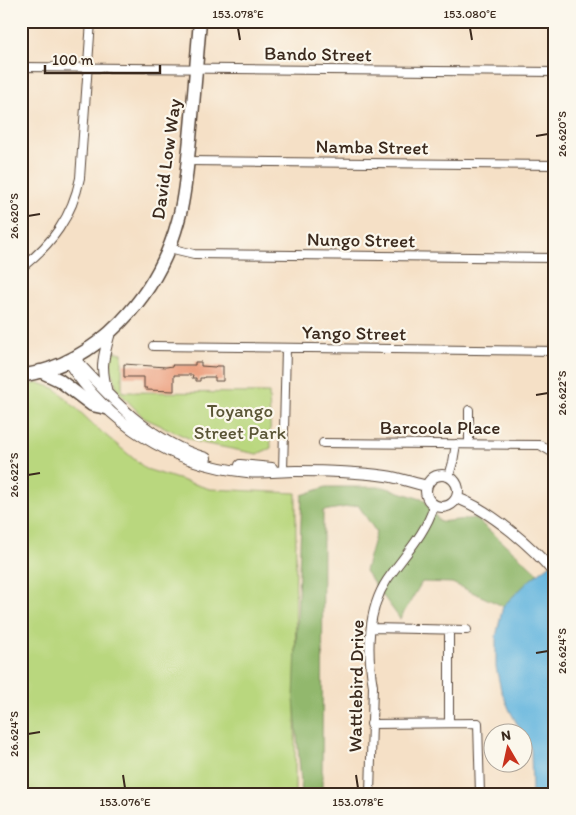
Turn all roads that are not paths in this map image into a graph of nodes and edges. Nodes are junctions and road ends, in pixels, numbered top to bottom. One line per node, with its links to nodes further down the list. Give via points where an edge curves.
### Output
1 (91, 21): 4 (street)
2 (200, 21): 5 (main road, David Low Way)
3 (21, 67): 4 (street, Bando Street)
4 (88, 68): 5 (street, Bando Street); 11 (street, via 76,195 51,240 40,254)
5 (196, 68): 6 (street, Bando Street); 7 (main road, David Low Way)
6 (555, 72)
7 (188, 161): 8 (street, Namba Street); 9 (main road, David Low Way, via 179,219)
8 (555, 165)
9 (168, 248): 10 (street, Nungo Street, via 194,254); 12 (main road, David Low Way, via 136,305)
10 (555, 258)
11 (21, 268)
12 (110, 332): 16 (main road, David Low Way); 19 (street, via 102,361)
13 (153, 346): 14 (street, Yango Street)
14 (286, 348): 15 (street, Yango Street); 26 (street)
15 (555, 351)
16 (70, 359): 17 (main road, David Low Way); 19 (street); 20 (street, via 76,375)
17 (40, 371): 18 (main road, David Low Way); 20 (main road, via 59,380 92,405)
18 (21, 376)
19 (107, 394): 26 (street, via 137,421 180,448 229,463)
20 (106, 408): 26 (street, via 147,440 188,459 228,470)
21 (469, 410): 24 (street)
22 (323, 443): 23 (street, Barcoola Place)
23 (456, 444): 24 (street, Barcoola Place); 27 (street)
24 (469, 444): 25 (street, Barcoola Place, via 540,445)
25 (555, 454)
26 (283, 471): 28 (street, via 363,473)
27 (449, 476): 28 (street, via 433,478); 29 (street, via 457,483)
28 (427, 486): 30 (street, via 427,497)
29 (457, 498): 30 (street, via 450,506); 31 (street, via 507,528)
30 (434, 506): 32 (street, Wattlebird Drive, via 425,529 385,582 372,613)
31 (555, 574)
32 (371, 628): 33 (street); 36 (street, Wattlebird Drive)
33 (449, 630): 34 (street); 35 (street)
34 (467, 630)
35 (449, 723): 36 (street); 38 (street, via 478,723)
36 (371, 724): 37 (street, Wattlebird Drive)
37 (370, 794)
38 (480, 794)

